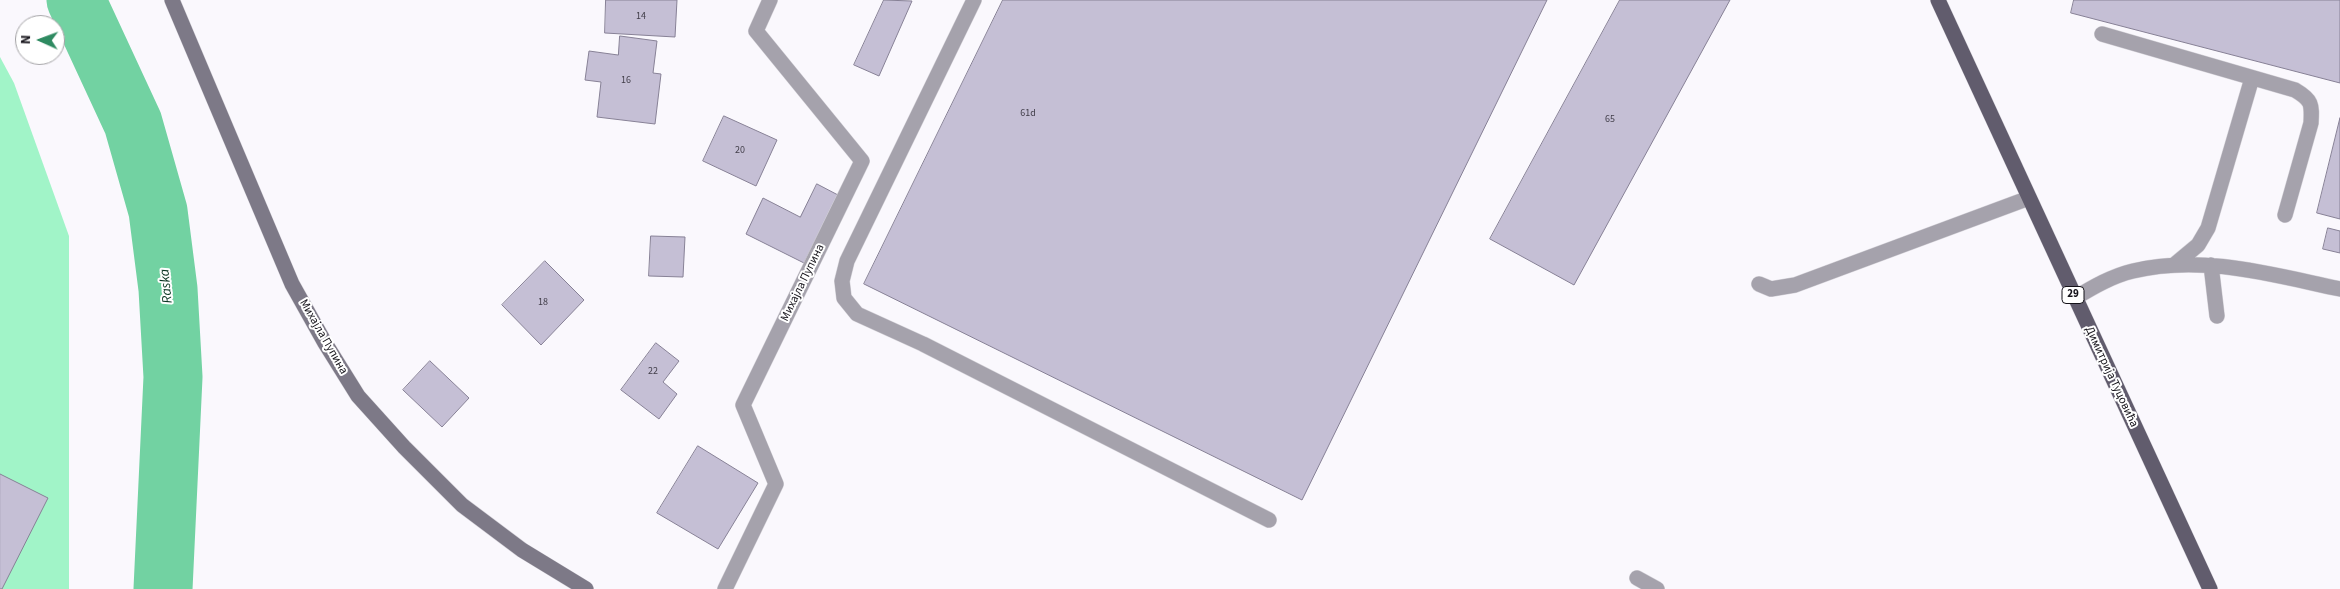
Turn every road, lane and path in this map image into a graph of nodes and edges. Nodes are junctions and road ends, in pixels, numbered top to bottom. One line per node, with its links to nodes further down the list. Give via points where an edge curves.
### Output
1 (172, 0): 17 (street, Михајла Пупина, via 292,284 358,396 462,505 522,550)
2 (770, 0): 18 (lane, Михајла Пупина, via 756,31 862,161 743,404 776,484)
3 (974, 0): 15 (lane, via 847,262 842,281 844,298 857,314 923,344)
4 (1938, 0): 7 (main road, Димитрија Туцовића / 29)
5 (2102, 34): 6 (lane)
6 (2252, 78): 8 (lane, via 2295,90 2307,97 2312,107 2311,123); 9 (lane, via 2208,228 2198,244)
7 (2029, 198): 11 (lane, via 1795,285 1771,288); 13 (main road, Димитрија Туцовића / 29)
8 (2286, 215)
9 (2174, 264): 10 (lane); 13 (lane, via 2133,271 2102,282)
10 (2212, 266): 12 (lane, via 2251,270); 14 (lane)
11 (1759, 284)
12 (2340, 289)
13 (2074, 298): 20 (main road, Димитрија Туцовића / 29)
14 (2217, 316)
15 (1269, 520)
16 (1637, 578): 19 (lane)
17 (586, 589)
18 (725, 589)
19 (1657, 589)
20 (2210, 589)

